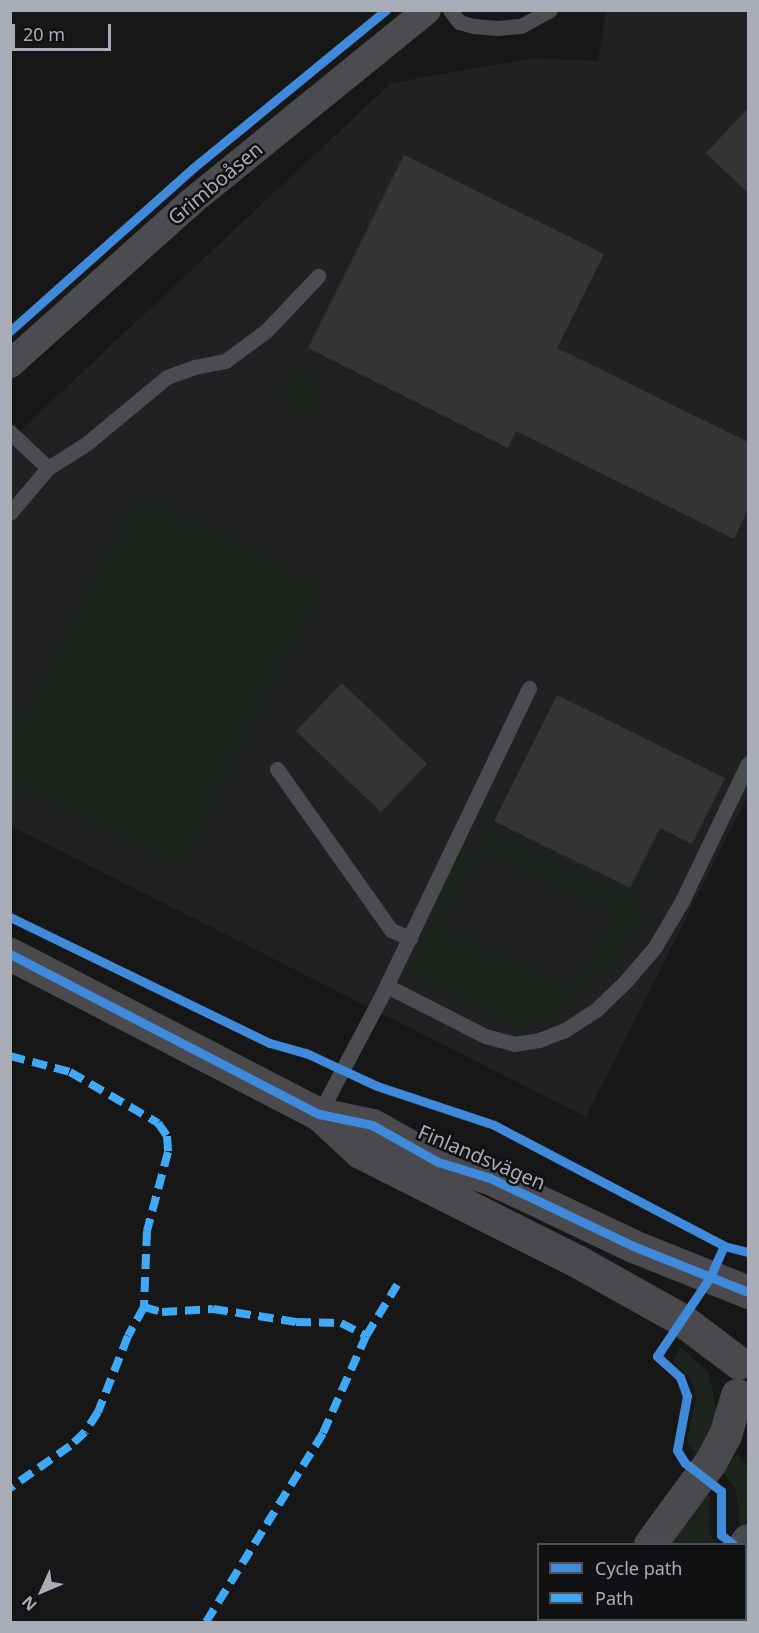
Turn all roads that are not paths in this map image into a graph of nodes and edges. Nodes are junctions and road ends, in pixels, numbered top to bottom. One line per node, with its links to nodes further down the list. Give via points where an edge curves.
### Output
1 (427, 10): 5 (street, Grimboåsen, via 191,202)
2 (450, 10): 3 (lane, via 459,22 497,28 521,26)
3 (550, 10)
4 (318, 276): 7 (lane, via 266,331 225,361 167,377 86,444)
5 (10, 364)
6 (10, 432): 7 (lane)
7 (48, 468): 8 (lane)
8 (10, 513)
9 (529, 688): 12 (lane)
10 (748, 763): 14 (lane, via 682,901 655,947 596,1010 565,1030 514,1044 485,1036)
11 (277, 769): 12 (lane, via 391,930)
12 (410, 938): 14 (lane)
13 (10, 954): 15 (street, Finlandsvägen)
14 (387, 986): 15 (lane)
15 (319, 1114): 16 (street, Finlandsvägen, via 372,1125 438,1162 490,1178 633,1246); 17 (street, Finlandsvägen, via 360,1152 577,1261 682,1320)
16 (748, 1292)
17 (741, 1366): 18 (street); 19 (street, via 725,1435 711,1461)
18 (748, 1427)
19 (651, 1543)

